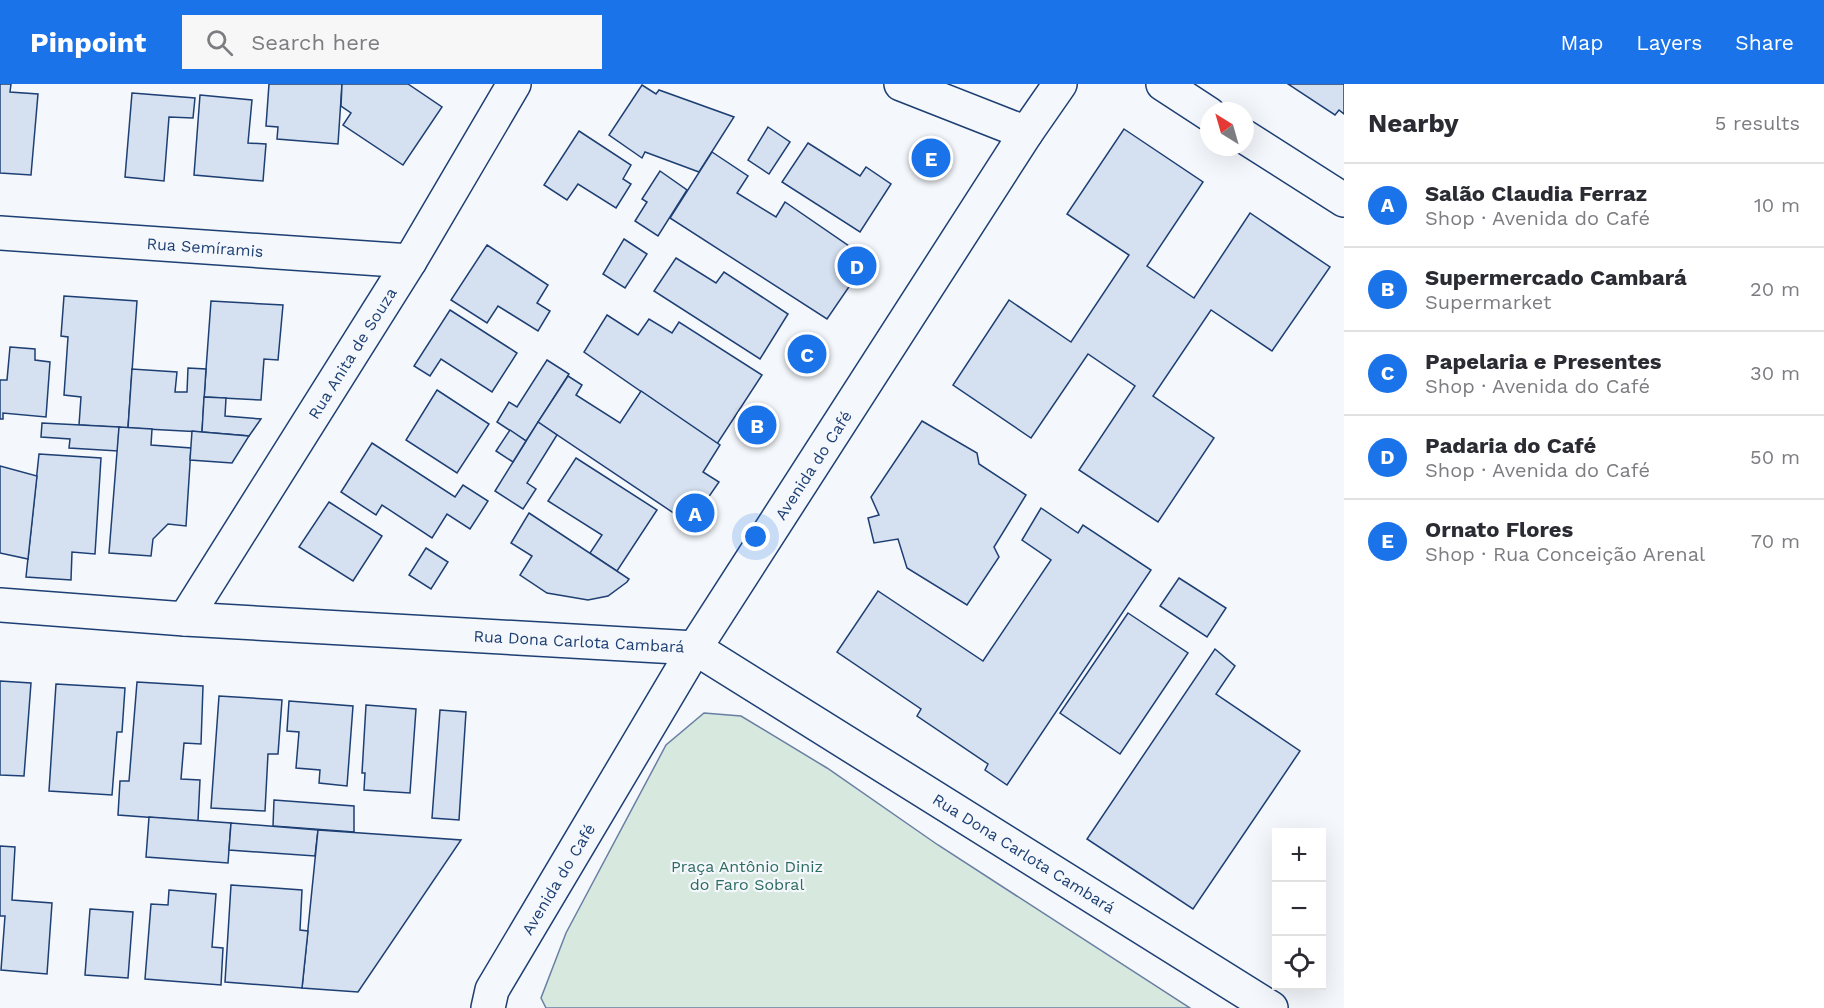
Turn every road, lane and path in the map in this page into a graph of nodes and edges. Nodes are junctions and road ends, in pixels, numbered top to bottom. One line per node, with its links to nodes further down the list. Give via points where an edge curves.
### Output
1 (514, 84): 10 (street, Rua Anita de Souza)
2 (901, 84): 6 (street)
3 (1060, 84): 6 (street, Avenida do Café)
4 (1163, 84): 5 (street)
5 (1200, 108)
6 (1026, 133): 13 (street, Avenida do Café)
7 (1254, 142): 8 (street)
8 (1340, 189)
9 (0, 233): 10 (street, Rua Semíramis)
10 (410, 261): 12 (street, Rua Anita de Souza)
11 (0, 605): 12 (street, Rua Dona Carlota Cambará)
12 (185, 619): 13 (street, Rua Dona Carlota Cambará)
13 (695, 648): 14 (street, Avenida do Café, via 492,990); 15 (street, Rua Dona Carlota Cambará)
14 (488, 1008)
15 (1271, 1008)

